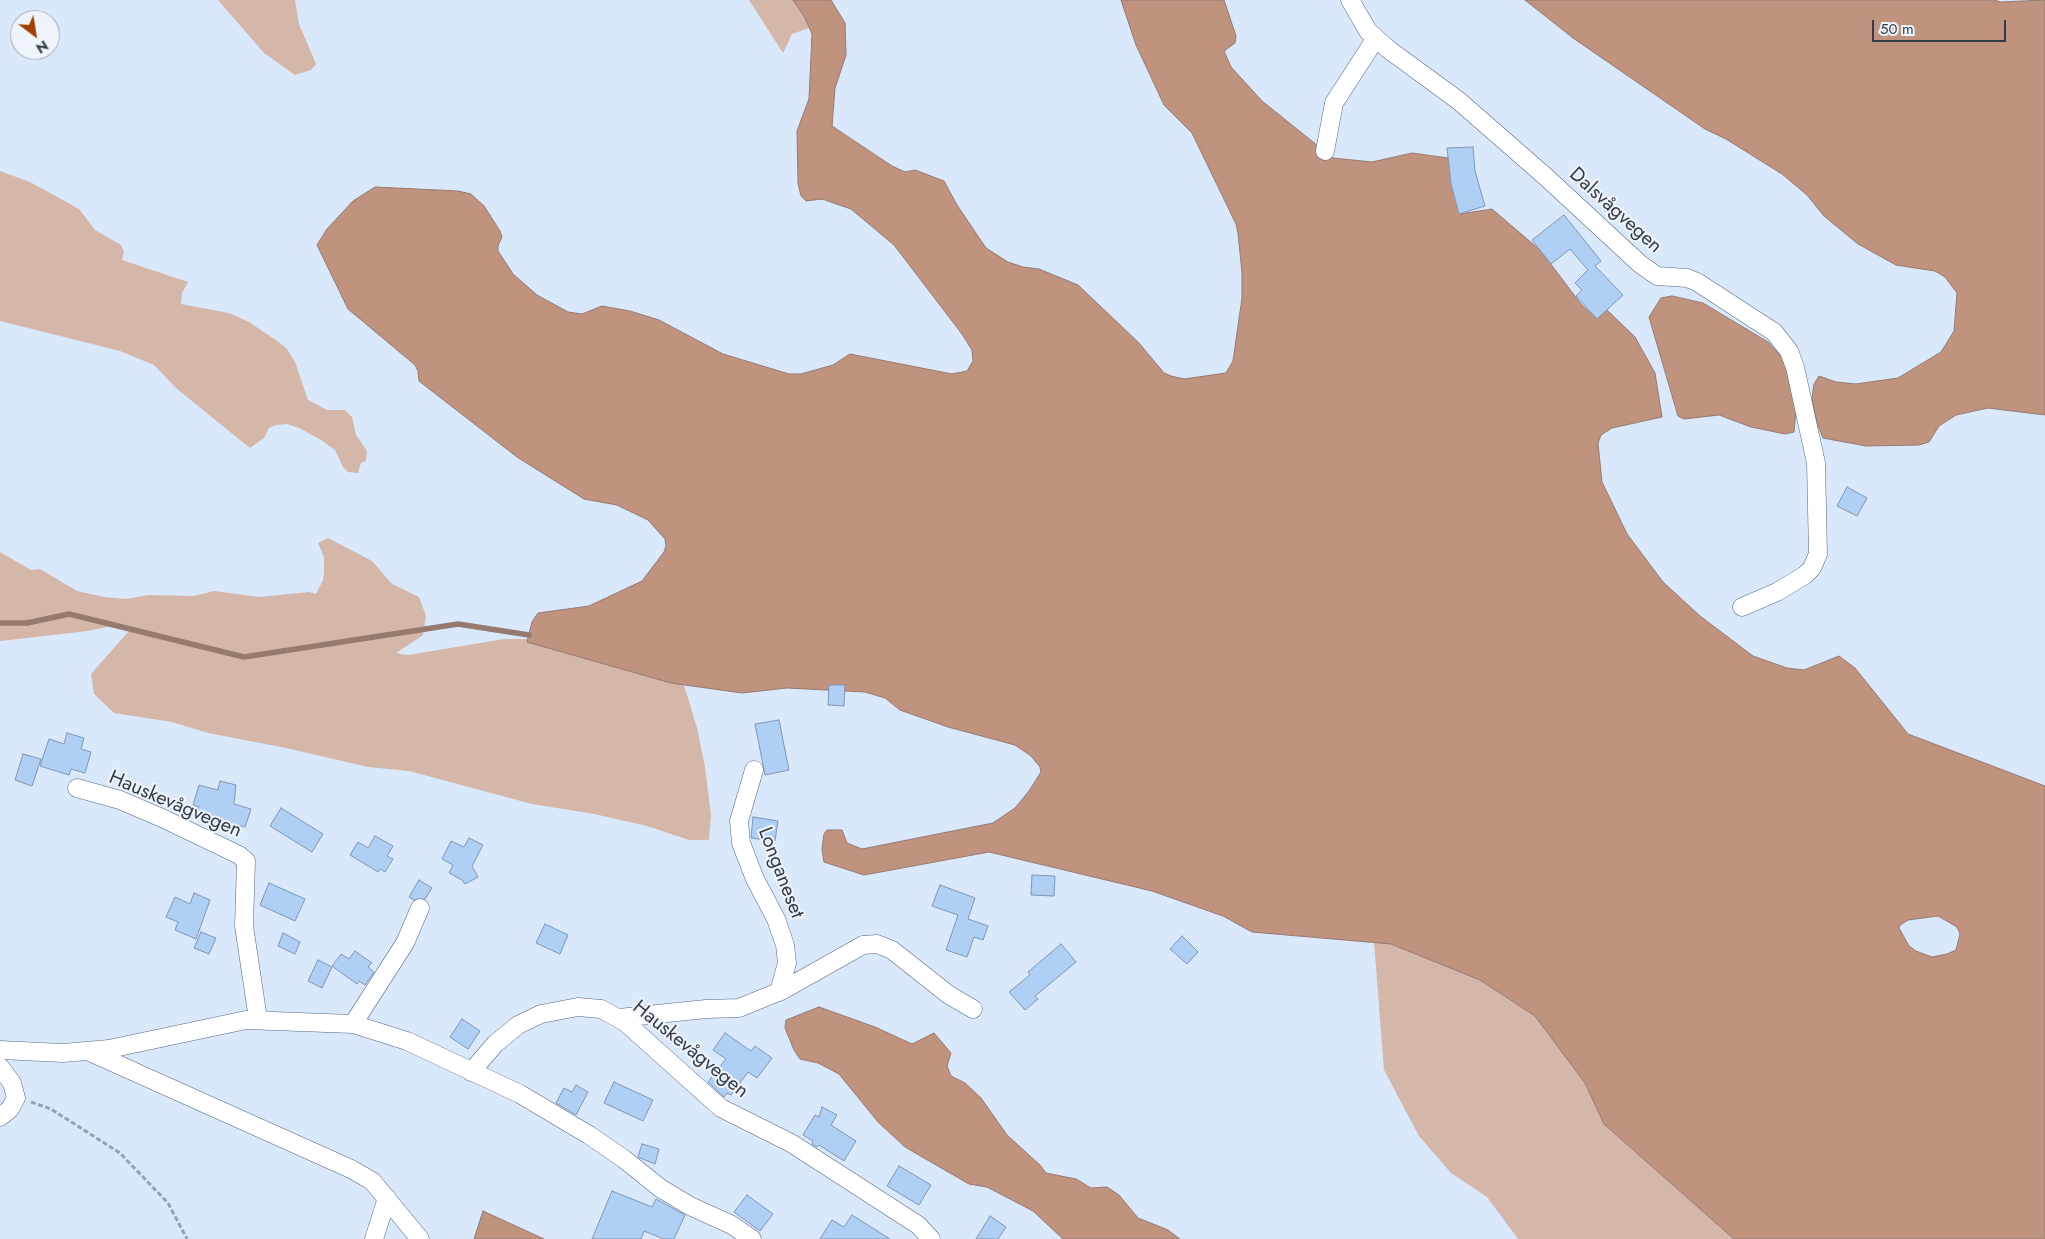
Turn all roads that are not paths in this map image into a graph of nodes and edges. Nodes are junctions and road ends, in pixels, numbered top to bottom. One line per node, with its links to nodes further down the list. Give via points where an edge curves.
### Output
1 (1350, 0): 2 (street, Dalsvågvegen, via 1368,31)
2 (1376, 38): 3 (street, via 1334,103); 4 (street, Dalsvågvegen, via 1459,101 1646,269 1657,276 1698,282 1774,332 1789,351 1816,463 1818,554 1805,575)
3 (1325, 151)
4 (1742, 607)
5 (754, 770): 8 (street, Longaneset, via 738,821 741,843 785,945 787,964)
6 (77, 788): 11 (street, Hauskevågvegen, via 120,800 162,818 232,851 246,861 244,926)
7 (420, 908): 12 (street, via 405,942)
8 (779, 992): 9 (street, via 863,945 876,944 892,950); 10 (street, via 739,1008 706,1008)
9 (973, 1009)
10 (619, 1018): 16 (street, Hauskevågvegen, via 601,1009 578,1007 541,1014 506,1034); 22 (street, Hauskevågvegen, via 721,1108 791,1143 918,1225)
11 (258, 1020): 12 (street); 14 (street, via 199,1028)
12 (353, 1024): 16 (street, via 407,1040)
13 (0, 1050): 14 (street)
14 (87, 1051): 18 (street, via 351,1169 372,1181)
15 (0, 1067): 17 (street, via 12,1083 16,1098 10,1110)
16 (471, 1072): 21 (street, via 520,1094 589,1135 660,1188 732,1225)
17 (0, 1116)
18 (387, 1198): 19 (street); 20 (street)
19 (374, 1239)
20 (420, 1239)
21 (752, 1239)
22 (931, 1239)

